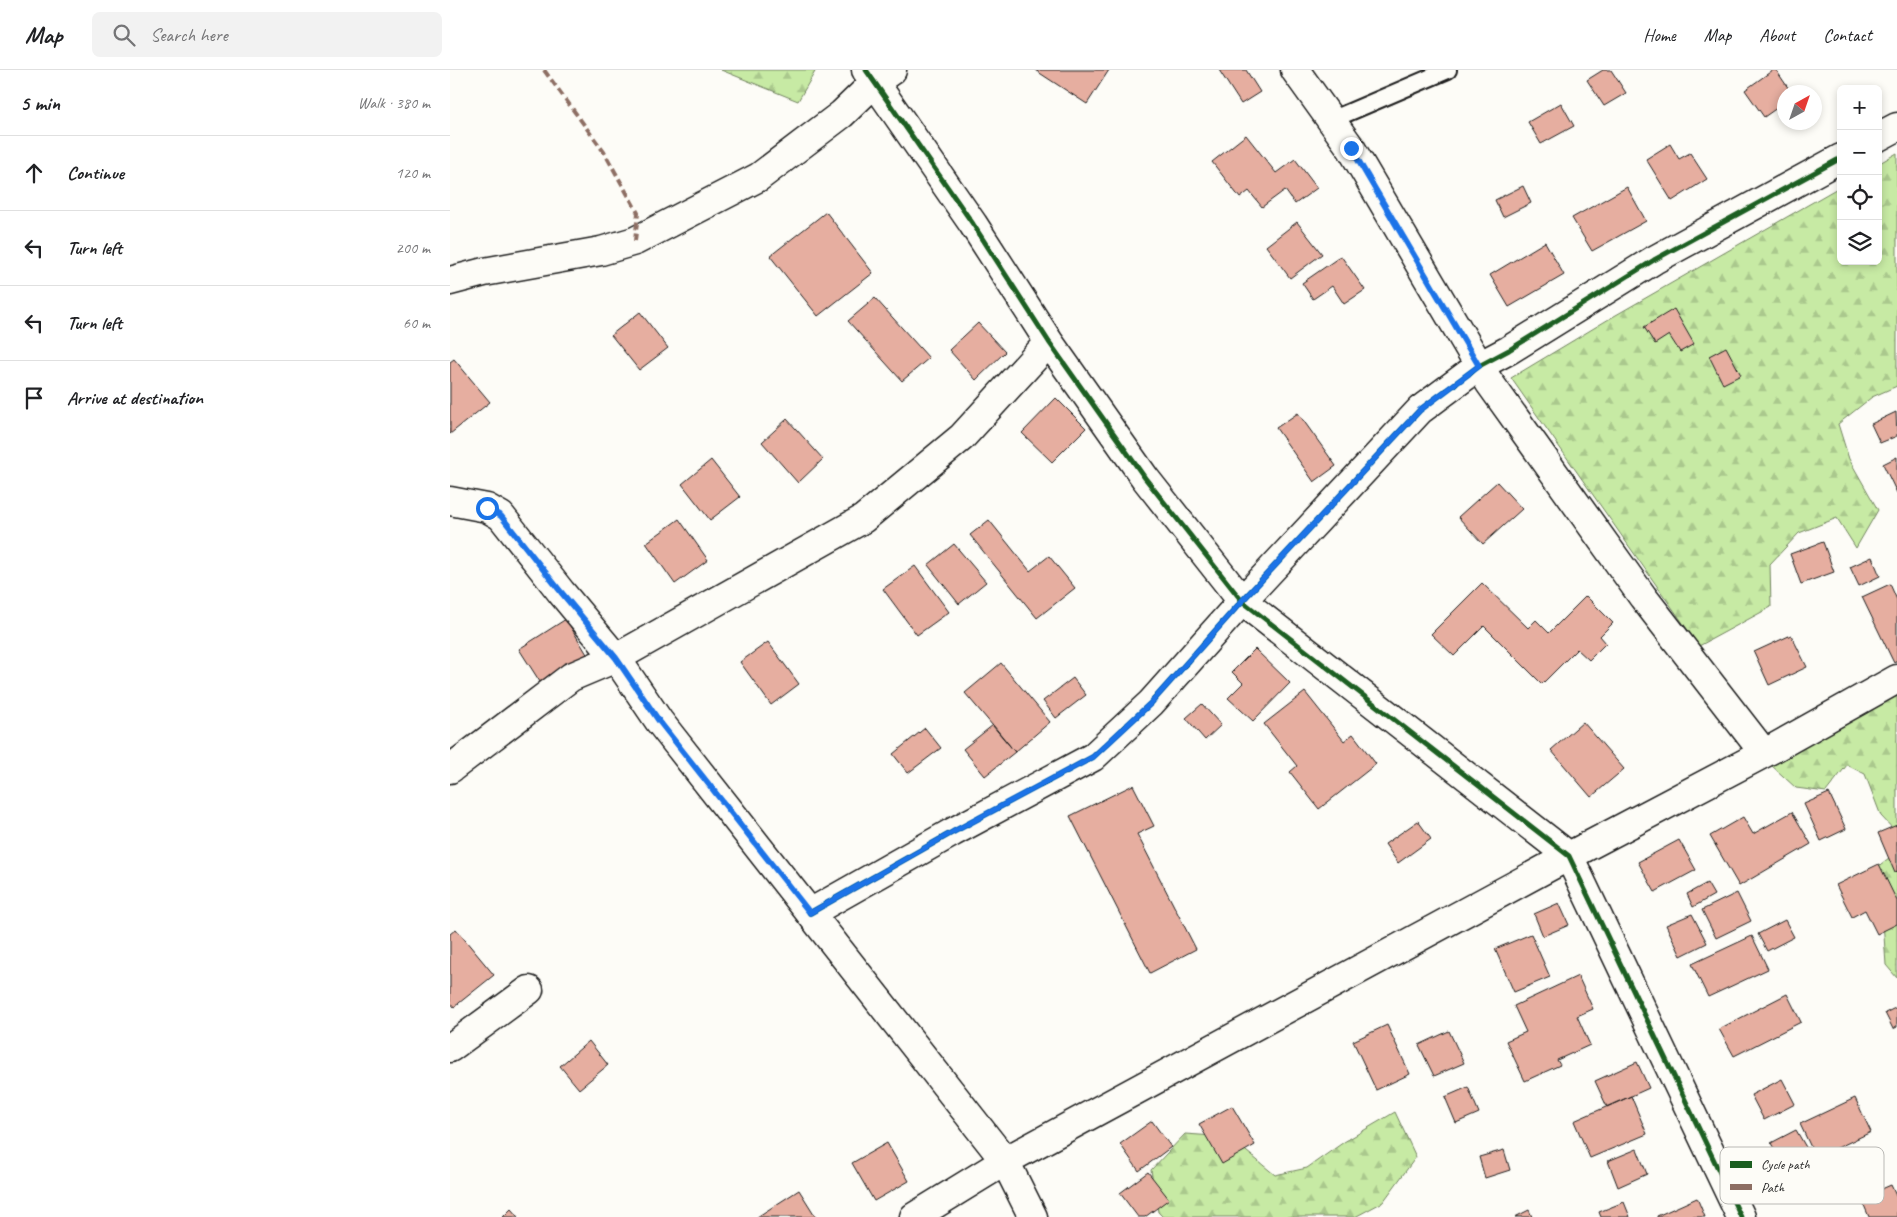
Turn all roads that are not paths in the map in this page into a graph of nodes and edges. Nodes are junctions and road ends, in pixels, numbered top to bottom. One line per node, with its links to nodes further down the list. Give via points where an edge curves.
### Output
1 (1295, 70): 4 (street)
2 (1448, 70): 4 (lane)
3 (878, 74): 8 (street, via 842,114 759,177 636,241); 9 (street)
4 (1331, 120): 10 (street, via 1351,148)
5 (1897, 127): 6 (street)
6 (1882, 135)
7 (1837, 160): 10 (street, via 1654,260)
8 (450, 282)
9 (1049, 342): 12 (street, via 1144,478); 13 (street, via 962,436 862,519)
10 (1479, 366): 12 (street, via 1420,410); 15 (street, via 1643,597)
11 (450, 501): 13 (street, via 487,508 501,516)
12 (1242, 601): 17 (street); 18 (street, via 1151,703 1093,757)
13 (616, 658): 16 (street, via 571,677); 18 (street, via 659,721)
14 (1897, 679): 15 (street)
15 (1764, 753): 17 (street)
16 (450, 769)
17 (1569, 856): 21 (street); 22 (street)
18 (810, 913): 21 (street)
19 (529, 990): 20 (street)
20 (450, 1048)
21 (1005, 1161): 24 (street); 25 (street)
22 (1720, 1173)
23 (1735, 1204): 26 (street)
24 (914, 1217)
25 (1034, 1217)
26 (1741, 1217)

